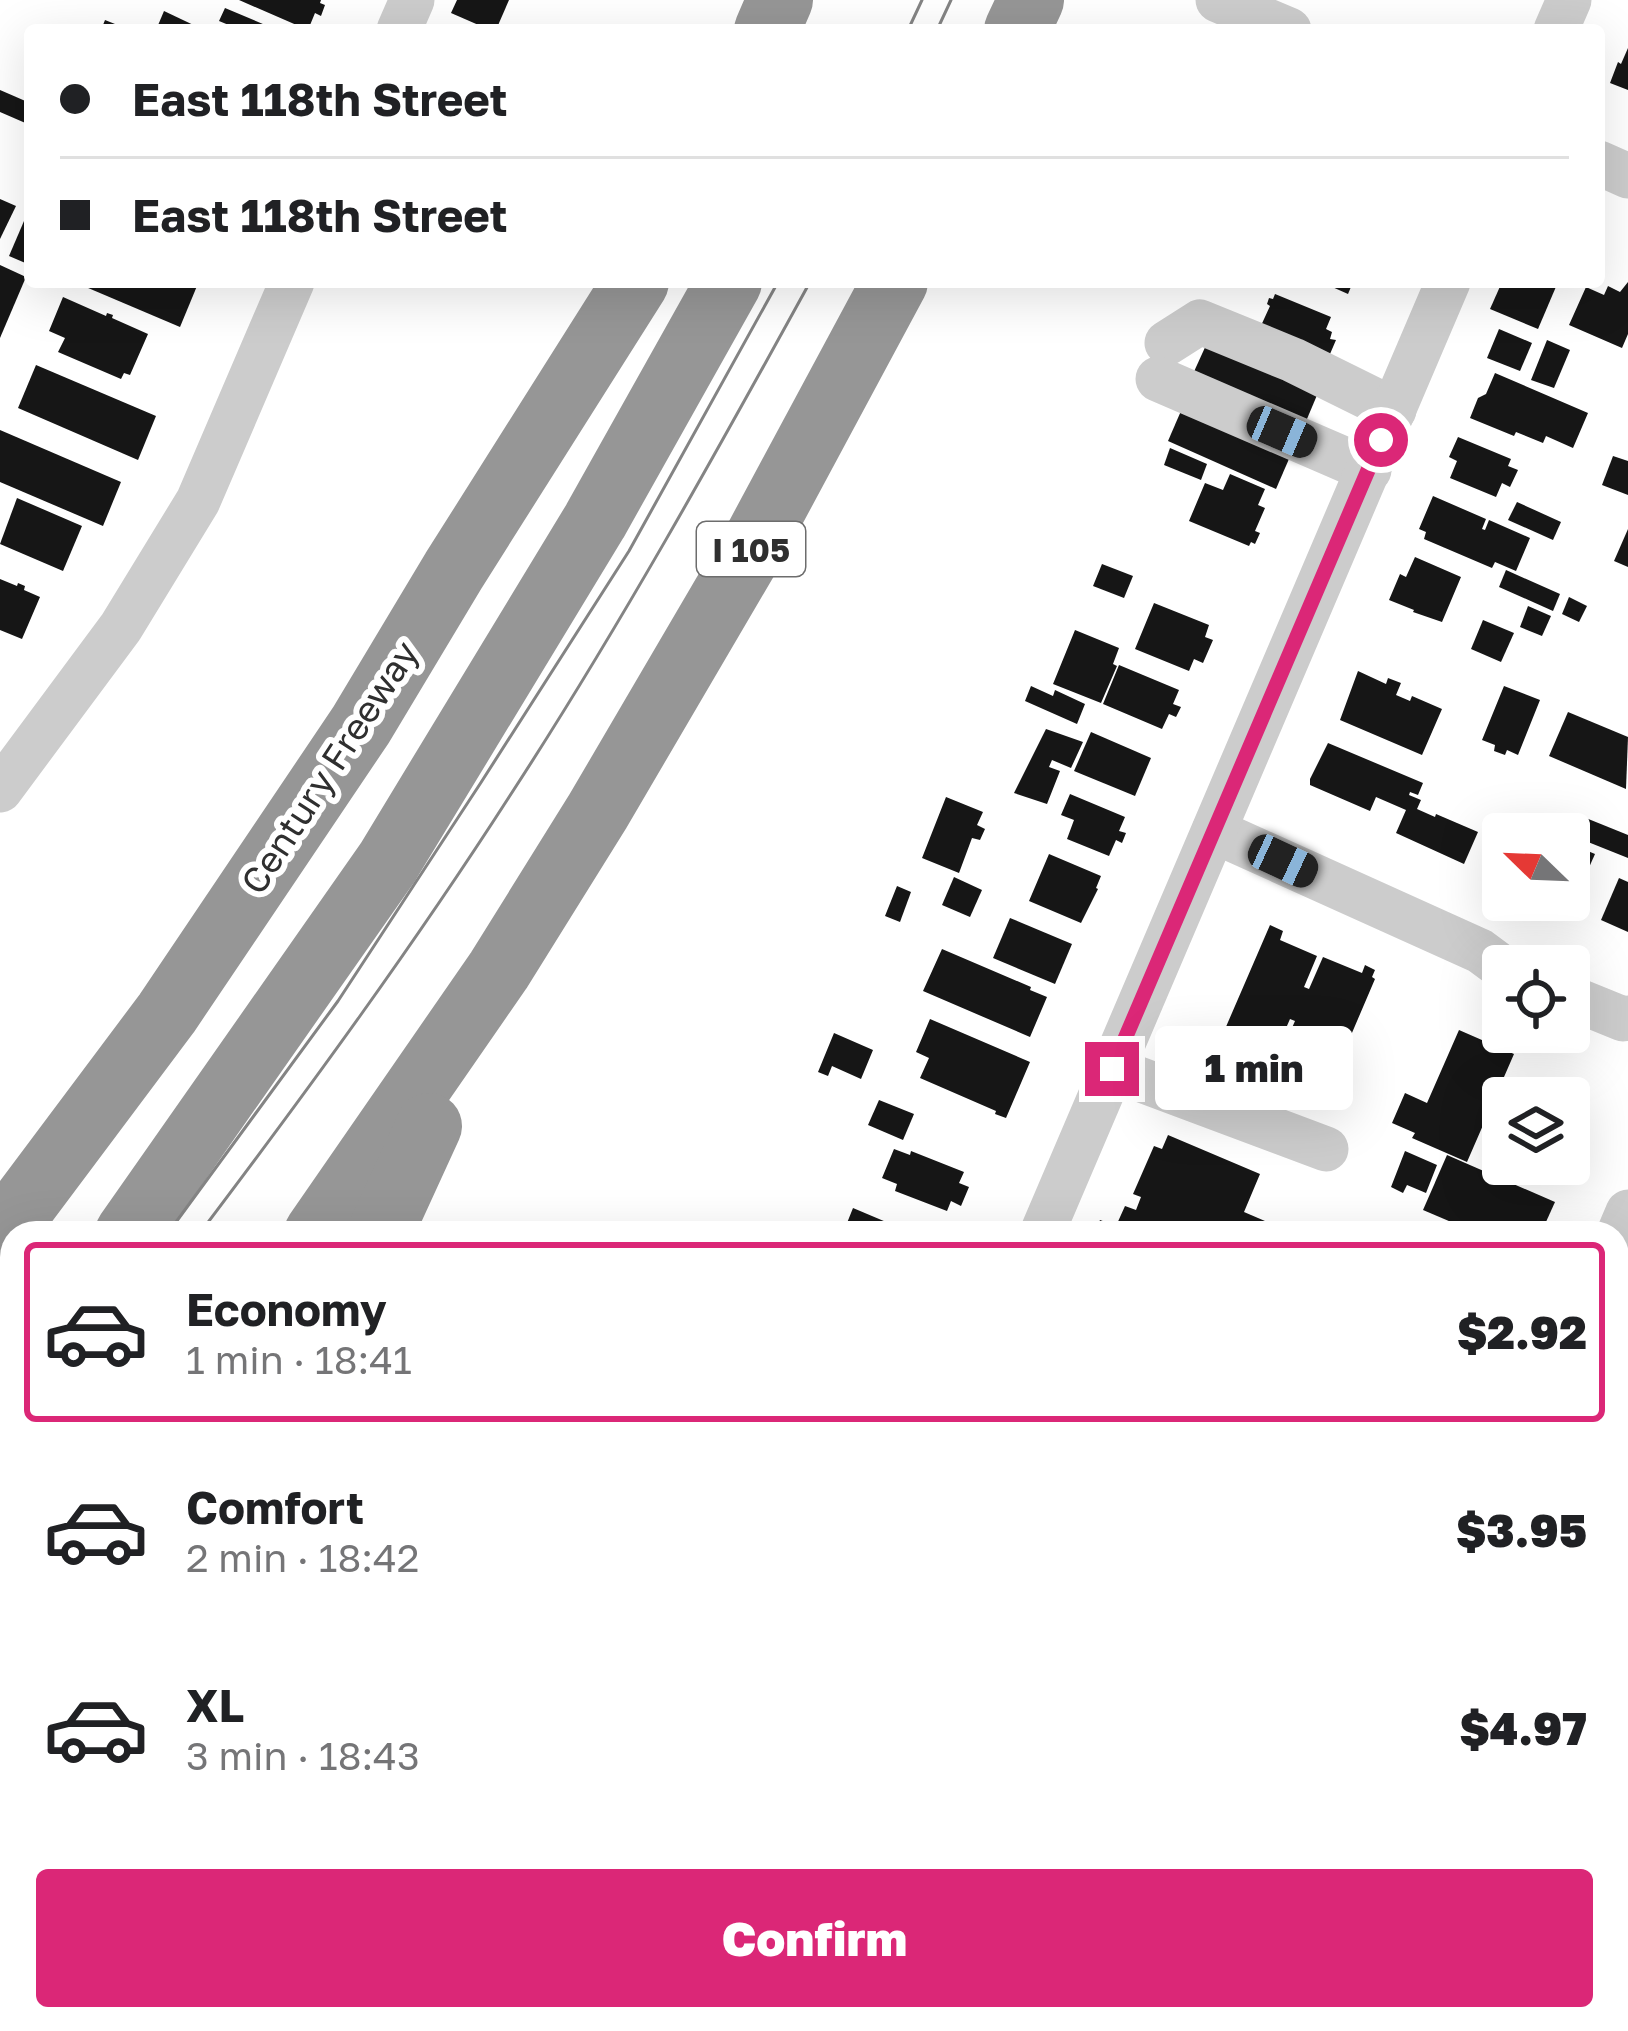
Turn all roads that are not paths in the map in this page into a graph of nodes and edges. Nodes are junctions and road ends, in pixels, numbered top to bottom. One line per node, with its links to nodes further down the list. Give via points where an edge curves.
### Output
1 (1218, 0): 2 (street)
2 (1275, 24)
3 (289, 288): 10 (street, via 198,501 121,627)
4 (632, 288): 15 (highway, Century Freeway, via 361,725)
5 (726, 288): 21 (highway, via 388,862)
6 (892, 288): 13 (highway, I 105, via 740,569)
7 (1445, 288): 8 (street)
8 (1394, 410): 9 (street); 9 (street, via 1200,322 1162,361)
9 (1369, 470): 11 (street)
10 (0, 790)
11 (1214, 831): 12 (street); 17 (street)
12 (1482, 952)
13 (500, 970): 22 (highway, I 105); 23 (highway)
14 (1590, 1006): 16 (street)
15 (167, 1013): 19 (highway); 20 (highway, Century Freeway)
16 (1628, 1018)
17 (1112, 1069): 18 (street); 24 (street)
18 (1326, 1149)
19 (0, 1156)
20 (11, 1221)
21 (136, 1221)
22 (325, 1221)
23 (385, 1221)
24 (1047, 1221)

